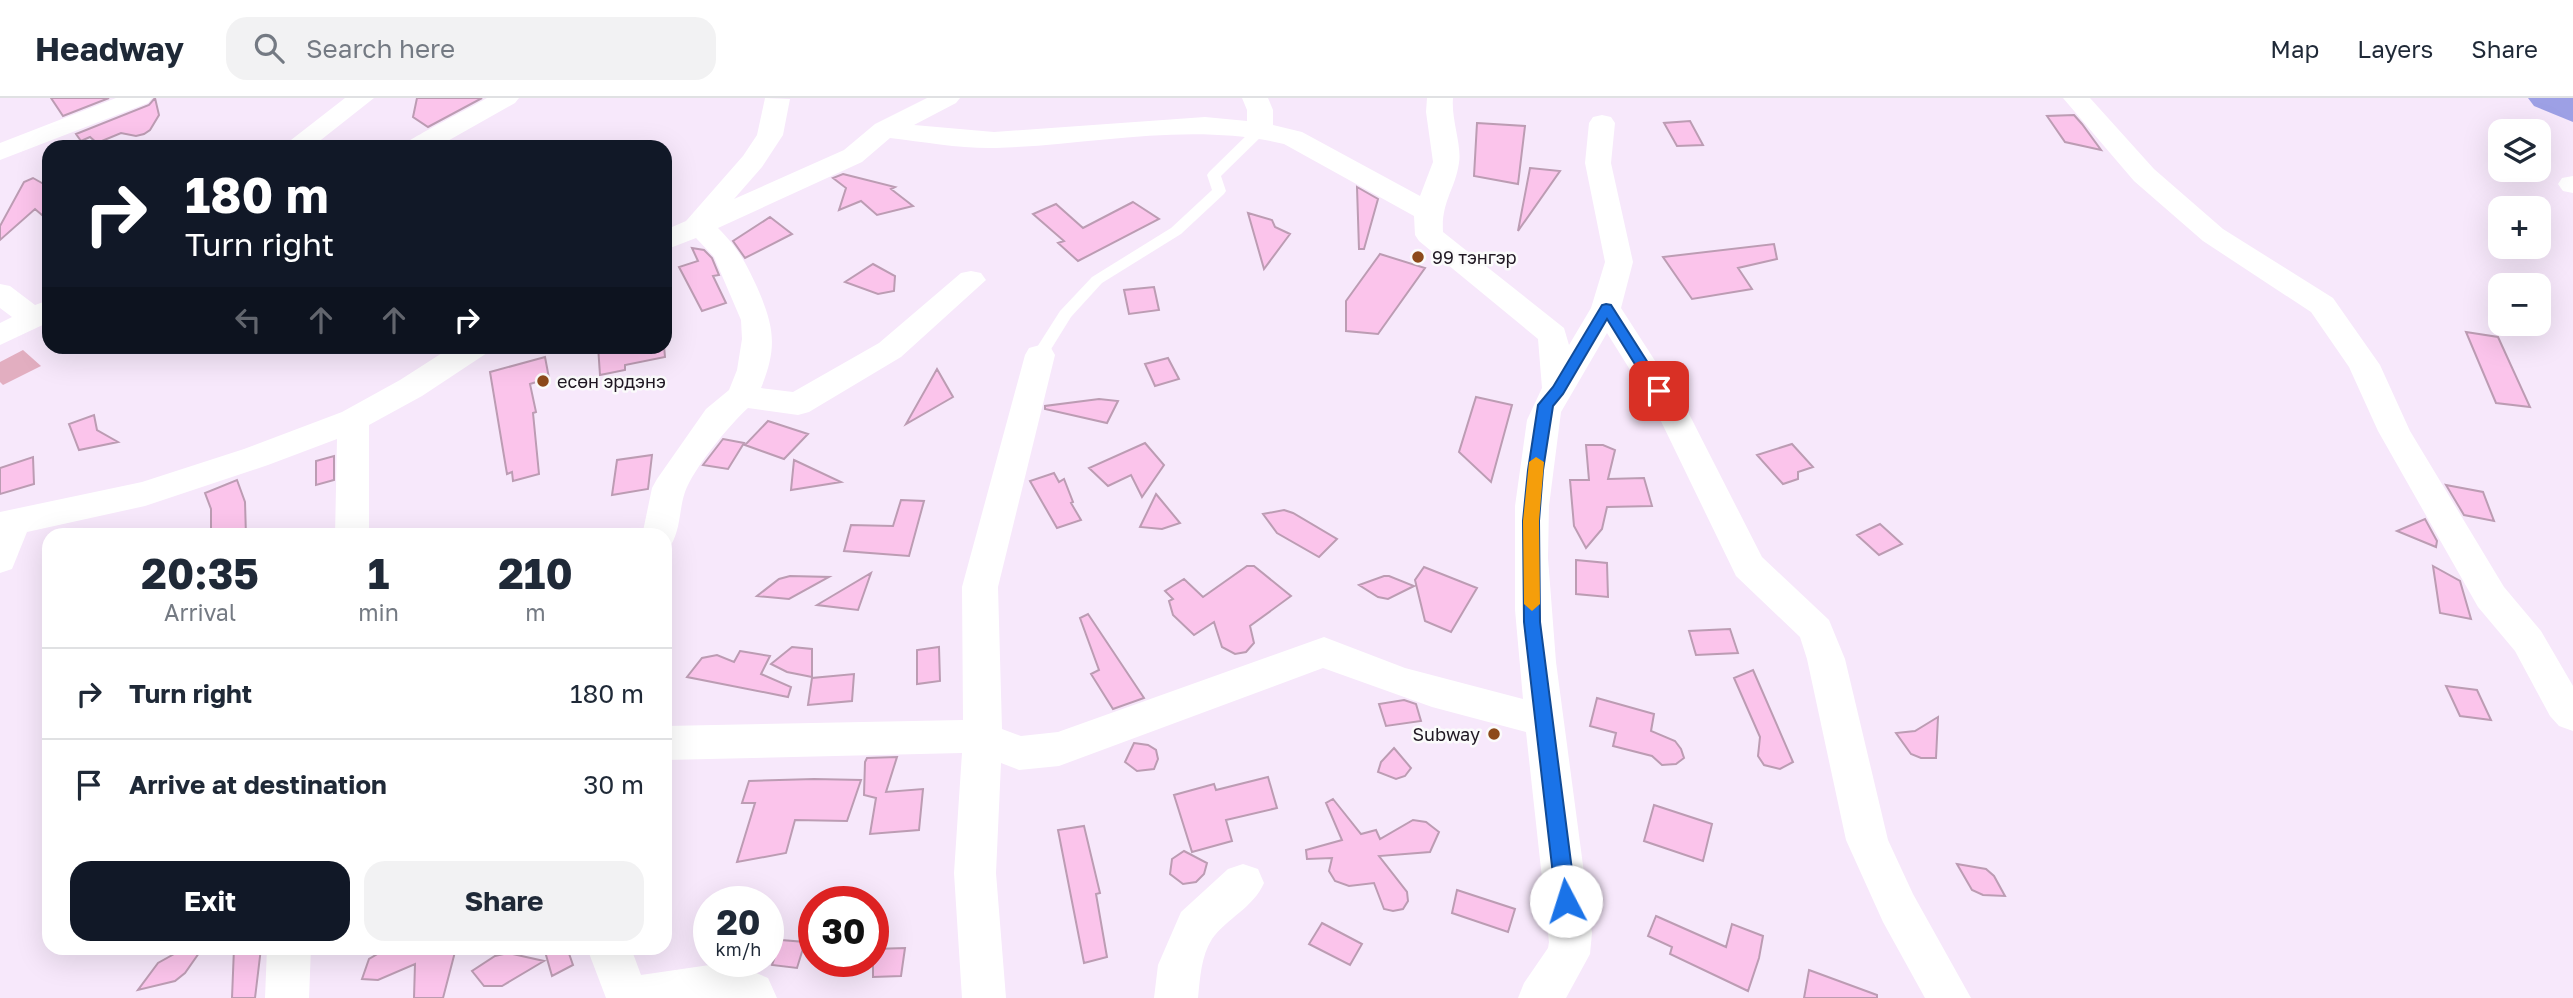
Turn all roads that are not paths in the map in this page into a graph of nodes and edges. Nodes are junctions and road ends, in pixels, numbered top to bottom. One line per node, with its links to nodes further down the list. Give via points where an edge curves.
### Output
1 (139, 98): 14 (street)
2 (361, 98): 12 (street)
3 (506, 98): 13 (street)
4 (947, 98): 10 (street)
5 (1255, 98): 11 (street)
6 (1440, 98): 15 (street, via 1446,162)
7 (2076, 98): 32 (street, via 2144,175 2213,235 2322,305 2364,365 2394,431 2491,597 2528,641)
8 (777, 99): 16 (street, via 770,135)
9 (1602, 123): 20 (street, via 1598,163 1619,262)
10 (884, 130): 11 (street, via 995,140 1205,125); 16 (street, via 853,156)
11 (1260, 130): 15 (street, via 1293,138); 24 (lane, via 1214,175 1219,191 1176,231 1097,280 1065,314)
12 (304, 140)
13 (432, 140)
14 (0, 152)
15 (1428, 212): 25 (street, via 1429,235 1553,335)
16 (698, 224): 17 (street); 26 (street, via 727,253 756,320 753,370)
17 (672, 237)
18 (971, 280): 26 (street, via 890,350 798,404)
19 (0, 293): 21 (street)
20 (1606, 308): 25 (street); 45 (street, via 1672,412 1749,566 1816,630 1867,840 1898,908)
21 (41, 314): 22 (street)
22 (0, 335)
23 (464, 354): 27 (street)
24 (1040, 355): 34 (street, via 980,587)
25 (1558, 390): 33 (street, via 1545,405 1531,521 1532,622)
26 (742, 396): 30 (street, via 717,417 669,488)
27 (353, 420): 28 (street, via 145,494); 29 (street)
28 (6, 524): 31 (street)
29 (352, 528)
30 (661, 528)
31 (0, 560)
32 (2573, 715)
33 (1542, 719): 34 (street, via 1370,673 1325,652 1059,749 1019,753); 44 (street, via 1559,828 1570,950)
34 (983, 738): 35 (street); 42 (street, via 975,873)
35 (672, 743)
36 (1243, 883): 43 (street, via 1196,926 1181,965)
37 (289, 955): 39 (street)
38 (612, 955): 40 (street)
39 (287, 998)
40 (629, 998): 41 (street, via 730,983)
41 (755, 998)
42 (984, 998)
43 (1176, 998)
44 (1539, 998)
45 (1949, 998)

